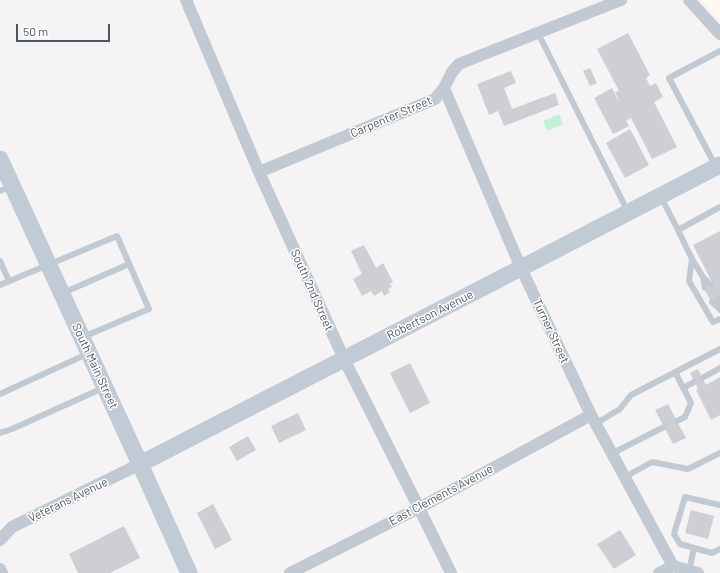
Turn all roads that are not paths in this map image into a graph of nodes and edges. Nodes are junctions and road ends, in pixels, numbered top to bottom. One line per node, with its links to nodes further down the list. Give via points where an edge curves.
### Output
1 (186, 0): 10 (street, South 2nd Street)
2 (621, 0): 4 (street, Carpenter Street)
3 (689, 0): 5 (street)
4 (538, 33): 7 (street, Carpenter Street, via 459,64); 14 (lane)
5 (720, 34)
6 (720, 51): 9 (lane, via 669,78)
7 (444, 88): 10 (street, Carpenter Street, via 435,99); 20 (street, Turner Street)
8 (0, 159): 11 (street, South Main Street)
9 (718, 166): 12 (street, Robertson Avenue)
10 (259, 172): 30 (street, South 2nd Street)
11 (6, 188): 18 (street, South Main Street)
12 (660, 196): 14 (street, Robertson Avenue); 15 (lane)
13 (720, 208): 15 (lane)
14 (628, 213): 20 (street, Robertson Avenue)
15 (678, 230): 16 (lane)
16 (692, 259): 23 (lane); 27 (lane, via 689,281 713,322)
17 (0, 261): 21 (lane)
18 (48, 264): 19 (lane, via 117,236); 21 (lane); 24 (street, South Main Street)
19 (129, 264): 24 (lane); 28 (lane, via 149,309)
20 (521, 268): 30 (street, Robertson Avenue); 38 (street, Turner Street)
21 (8, 281): 22 (lane)
22 (0, 285)
23 (708, 286)
24 (62, 293): 28 (street, South Main Street)
25 (715, 300): 26 (lane)
26 (720, 309)
27 (720, 319)
28 (86, 345): 35 (street, South Main Street); 37 (lane)
29 (720, 349): 32 (lane)
30 (344, 359): 44 (street, Robertson Avenue); 47 (street, South 2nd Street)
31 (720, 368): 33 (lane)
32 (675, 372): 36 (lane); 38 (lane, via 631,395 620,410)
33 (702, 378)
34 (694, 382): 36 (lane)
35 (105, 387): 41 (lane); 44 (street, South Main Street)
36 (683, 388): 39 (lane, via 691,403 685,417)
37 (0, 394)
38 (593, 420): 42 (street, Turner Street); 47 (street, East Clements Avenue)
39 (677, 421)
40 (664, 427): 42 (lane)
41 (0, 433)
42 (611, 454): 45 (street, Turner Street)
43 (720, 454): 45 (lane, via 688,469 652,462)
44 (140, 464): 48 (street, Veterans Avenue, via 12,527); 55 (street, South Main Street)
45 (625, 477): 51 (street, Turner Street)
46 (720, 505): 49 (lane, via 685,497 674,534 680,544)
47 (420, 508): 56 (street, East Clements Avenue); 57 (street, South 2nd Street)
48 (0, 540)
49 (694, 548): 50 (lane, via 712,554); 53 (lane)
50 (720, 549)
51 (673, 566): 53 (street); 58 (street)
52 (0, 570): 54 (street)
53 (693, 572)
54 (2, 573)
55 (189, 573)
56 (290, 573)
57 (451, 573)
58 (659, 573)

